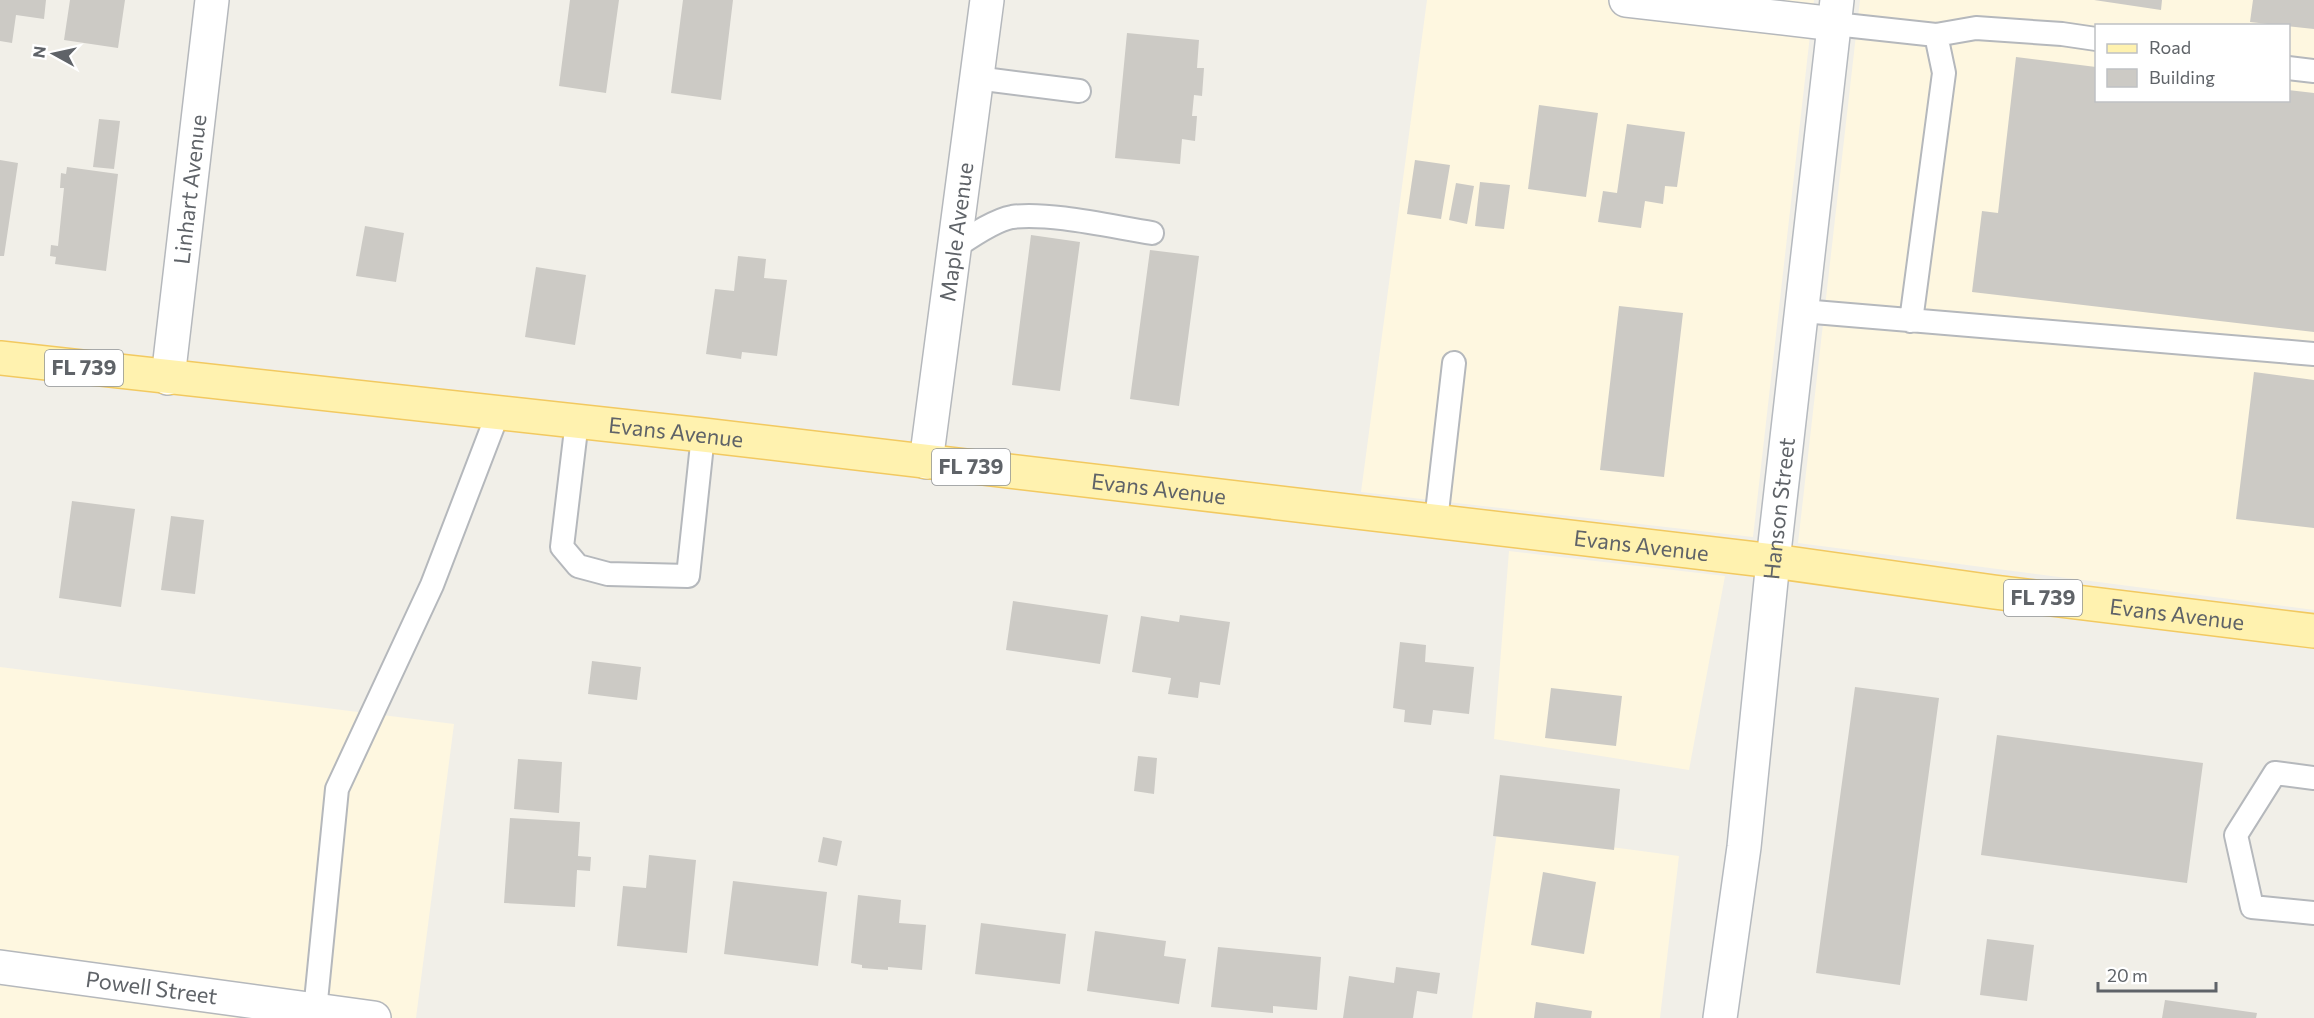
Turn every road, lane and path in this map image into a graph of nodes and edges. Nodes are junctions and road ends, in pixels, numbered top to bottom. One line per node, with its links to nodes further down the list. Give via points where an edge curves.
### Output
1 (212, 0): 18 (street, Linhart Avenue)
2 (987, 0): 9 (street, Maple Avenue)
3 (1626, 0): 4 (street)
4 (1836, 12): 5 (lane); 13 (street, Hanson Street)
5 (1936, 34): 6 (lane, via 1976,28); 14 (lane, via 1944,73)
6 (2095, 39)
7 (2290, 68): 8 (lane)
8 (2314, 71)
9 (976, 78): 10 (lane); 12 (street, Maple Avenue)
10 (1079, 92)
11 (1152, 232): 12 (lane, via 1051,218 1011,218)
12 (954, 248): 22 (street, Maple Avenue)
13 (1802, 311): 14 (lane); 24 (street, Hanson Street)
14 (1911, 321): 15 (lane)
15 (2314, 354)
16 (0, 358): 18 (main road, Evans Avenue / FL 739)
17 (1454, 363): 23 (lane)
18 (168, 378): 19 (main road, Evans Avenue / FL 739)
19 (498, 413): 20 (main road, Evans Avenue / FL 739); 29 (lane, via 432,585 337,789)
20 (577, 421): 21 (main road, Evans Avenue / FL 739); 21 (lane, via 562,547 578,566 608,574 688,576)
21 (703, 435): 22 (main road, Evans Avenue / FL 739)
22 (927, 462): 23 (main road, Evans Avenue / FL 739)
23 (1436, 522): 24 (main road, Evans Avenue / FL 739)
24 (1773, 561): 25 (main road, Evans Avenue / FL 739); 31 (street, Hanson Street, via 1744,847)
25 (2314, 631)
26 (2314, 778): 27 (lane, via 2275,773 2236,835 2252,907)
27 (2314, 913)
28 (0, 967): 29 (street, Powell Street)
29 (315, 1011): 30 (street, Powell Street)
30 (374, 1018)
31 (1720, 1018)

